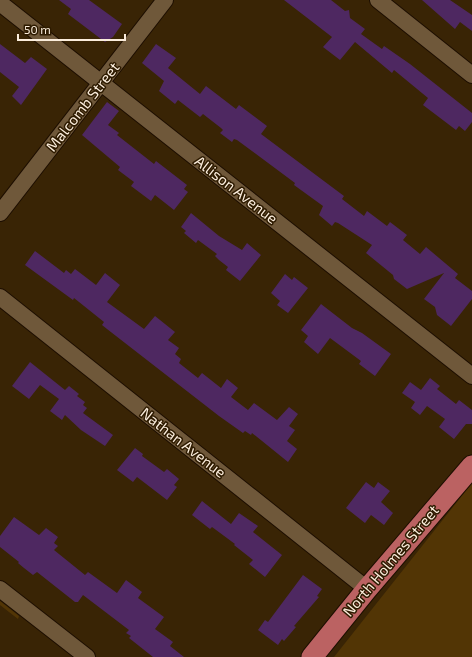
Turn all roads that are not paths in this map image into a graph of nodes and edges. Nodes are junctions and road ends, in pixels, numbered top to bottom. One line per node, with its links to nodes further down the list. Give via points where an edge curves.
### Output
1 (165, 0): 5 (street, Malcomb Street)
2 (378, 0): 4 (street)
3 (0, 3): 5 (street, Allison Avenue)
4 (472, 75)
5 (101, 83): 6 (street, Malcomb Street); 8 (street, Allison Avenue)
6 (0, 213)
7 (0, 297): 10 (street, Nathan Avenue)
8 (472, 376)
9 (472, 466): 10 (main road, North Holmes Street)
10 (367, 588): 13 (main road, North Holmes Street)
11 (0, 589): 12 (street)
12 (87, 657)
13 (312, 657)

